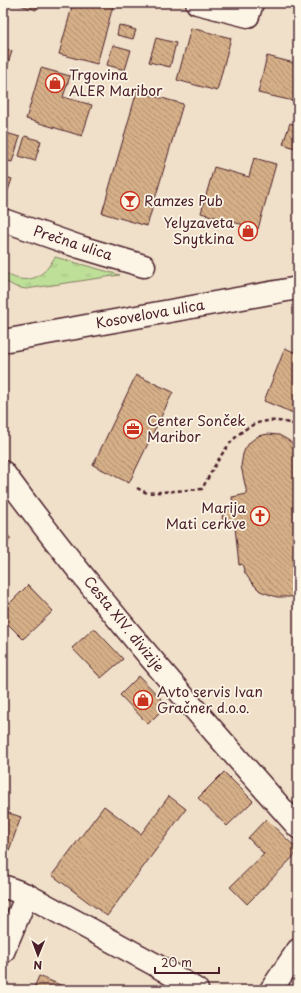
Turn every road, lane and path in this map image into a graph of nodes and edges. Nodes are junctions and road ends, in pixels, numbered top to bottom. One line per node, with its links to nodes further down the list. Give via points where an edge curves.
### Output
1 (197, 3): 2 (street, via 248,16)
2 (252, 3)
3 (3, 220): 4 (street, Prečna ulica)
4 (144, 266)
5 (298, 288): 6 (street, Kosovelova ulica)
6 (3, 341)
7 (298, 426): 9 (path, via 286,421 271,421 245,428 220,456 202,489 147,493)
8 (3, 472): 10 (street, Cesta XIV. divizije, via 182,695)
9 (137, 488)
10 (298, 826)
11 (3, 886): 12 (street)
12 (27, 895): 14 (street); 15 (street)
13 (298, 950): 16 (street)
14 (3, 952)
15 (198, 990)
16 (271, 990)

